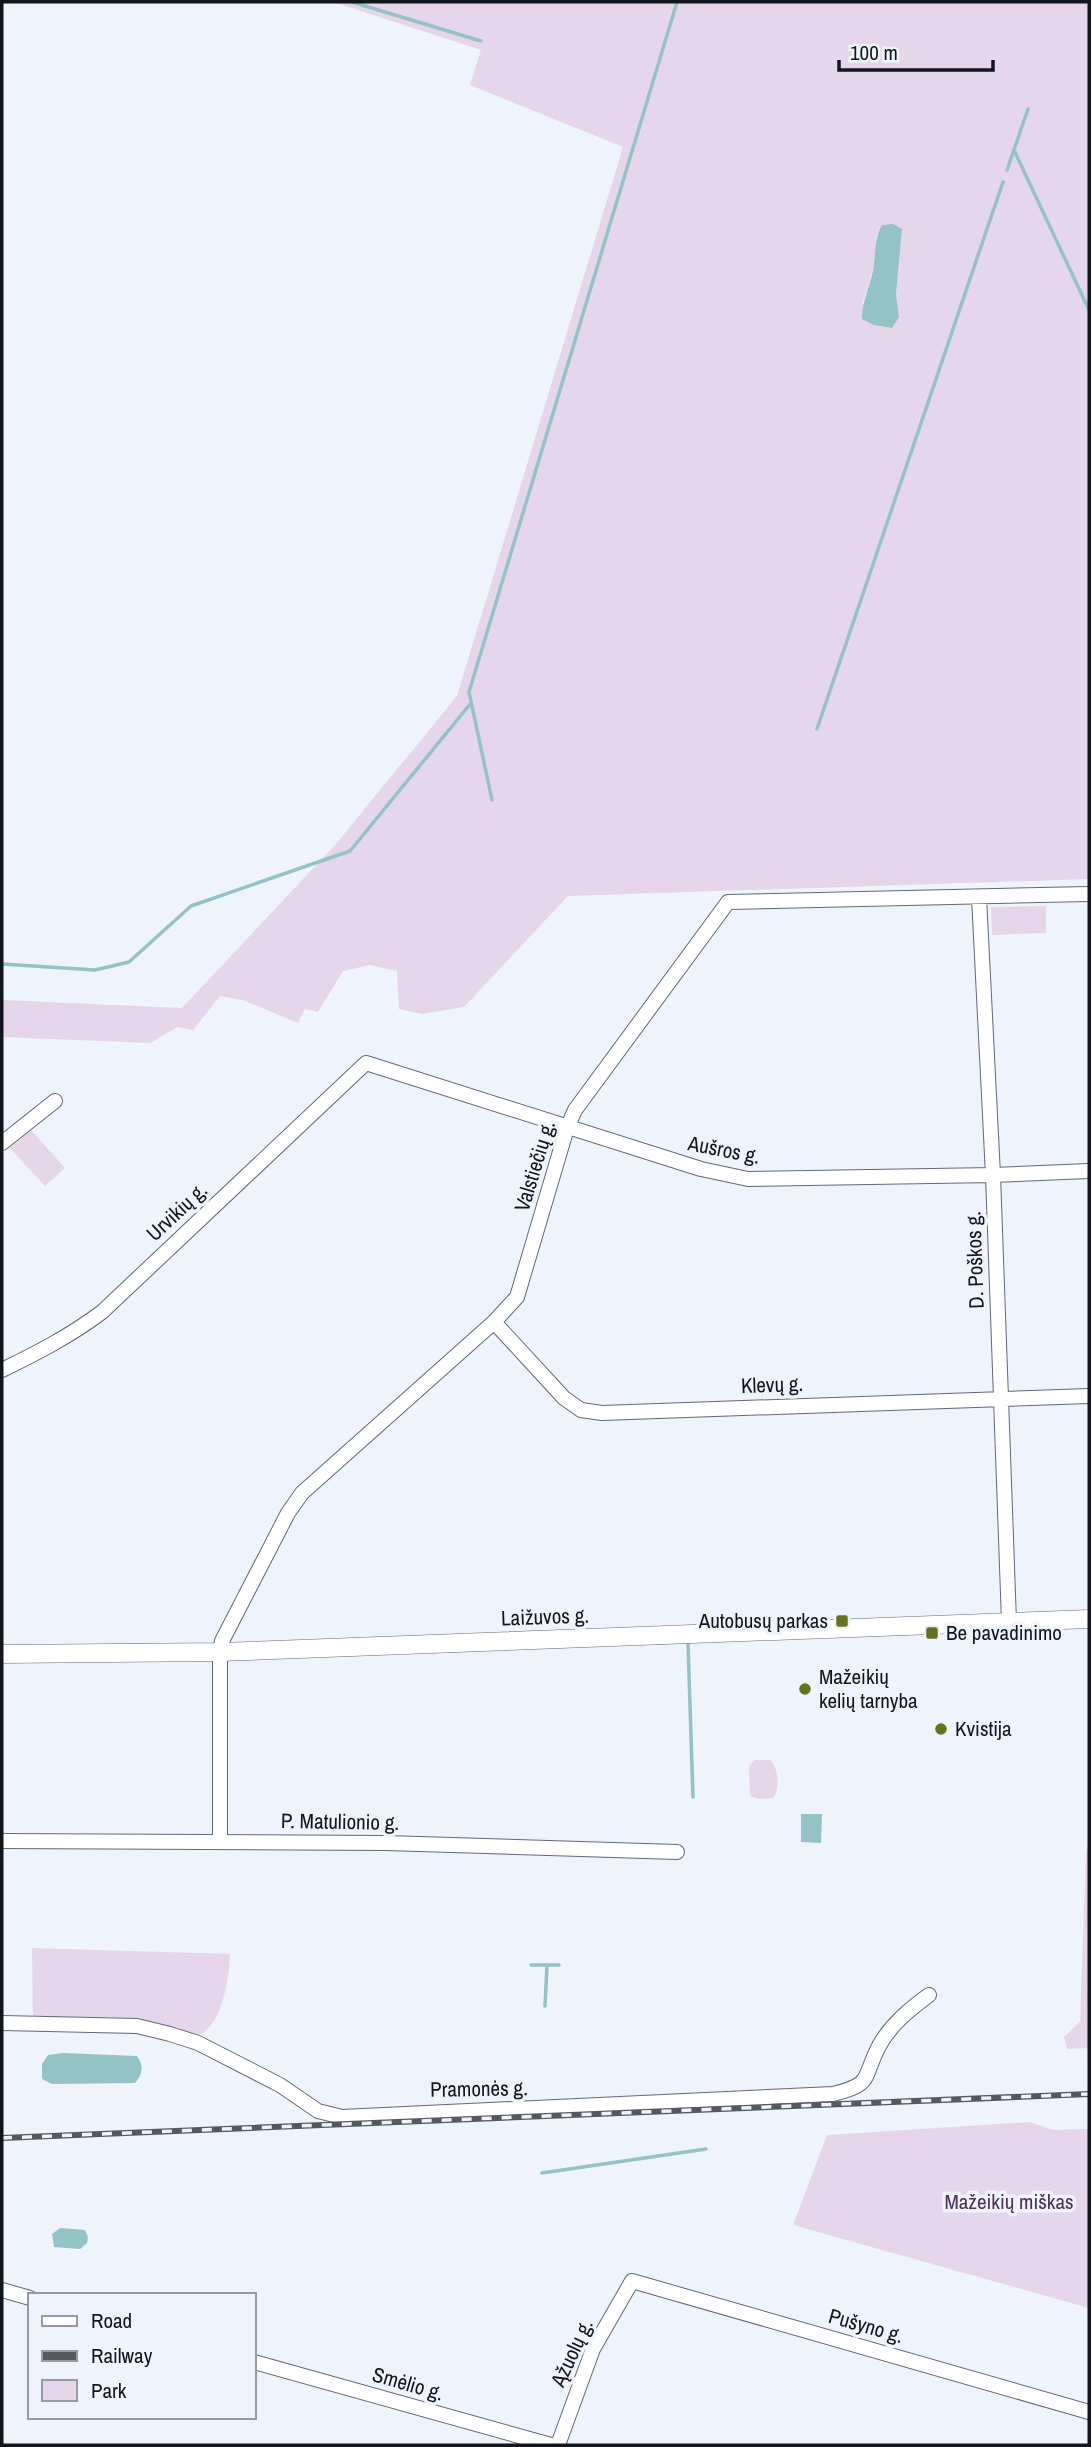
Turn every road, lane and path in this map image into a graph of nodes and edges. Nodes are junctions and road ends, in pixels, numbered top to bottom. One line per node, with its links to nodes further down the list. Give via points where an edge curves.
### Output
1 (1089, 894): 2 (street, Valstiečių g.)
2 (979, 897): 5 (street, Valstiečių g., via 728,902 575,1110); 8 (street, D. Poškos g.)
3 (366, 1063): 5 (street, Aušros g.); 10 (street, Urvikių g., via 102,1312 68,1336)
4 (55, 1101): 6 (street)
5 (567, 1128): 8 (street, Aušros g., via 748,1180); 9 (street, Valstiečių g., via 517,1297)
6 (2, 1143)
7 (1089, 1171): 8 (street, Aušros g.)
8 (993, 1175): 12 (street, D. Poškos g.)
9 (494, 1322): 12 (street, Klevų g., via 564,1398 581,1410 602,1413); 15 (street, Valstiečių g., via 302,1493)
10 (2, 1370)
11 (1089, 1396): 12 (street, Klevų g.)
12 (1000, 1398): 14 (street, D. Poškos g.)
13 (1089, 1619): 14 (main road, Laižuvos g.)
14 (1009, 1622): 15 (main road, Laižuvos g.)
15 (220, 1651): 16 (main road, Laižuvos g.); 18 (street)
16 (2, 1654)
17 (2, 1841): 18 (street, P. Matulionio g.)
18 (220, 1841): 19 (street, P. Matulionio g.)
19 (677, 1852)
20 (929, 1994): 21 (street, Pramonės g., via 901,2017 879,2045 868,2074 856,2088 833,2094 342,2116 318,2111 280,2085 198,2043 170,2034 137,2026)
21 (2, 2023)
22 (632, 2281): 26 (street, Pušyno g.); 28 (street, Ąžuolų g., via 593,2349)
23 (2, 2290): 24 (street)
24 (28, 2297)
25 (256, 2363): 27 (street, Smėlio g.)
26 (1089, 2412)
27 (551, 2445)
28 (558, 2445)

